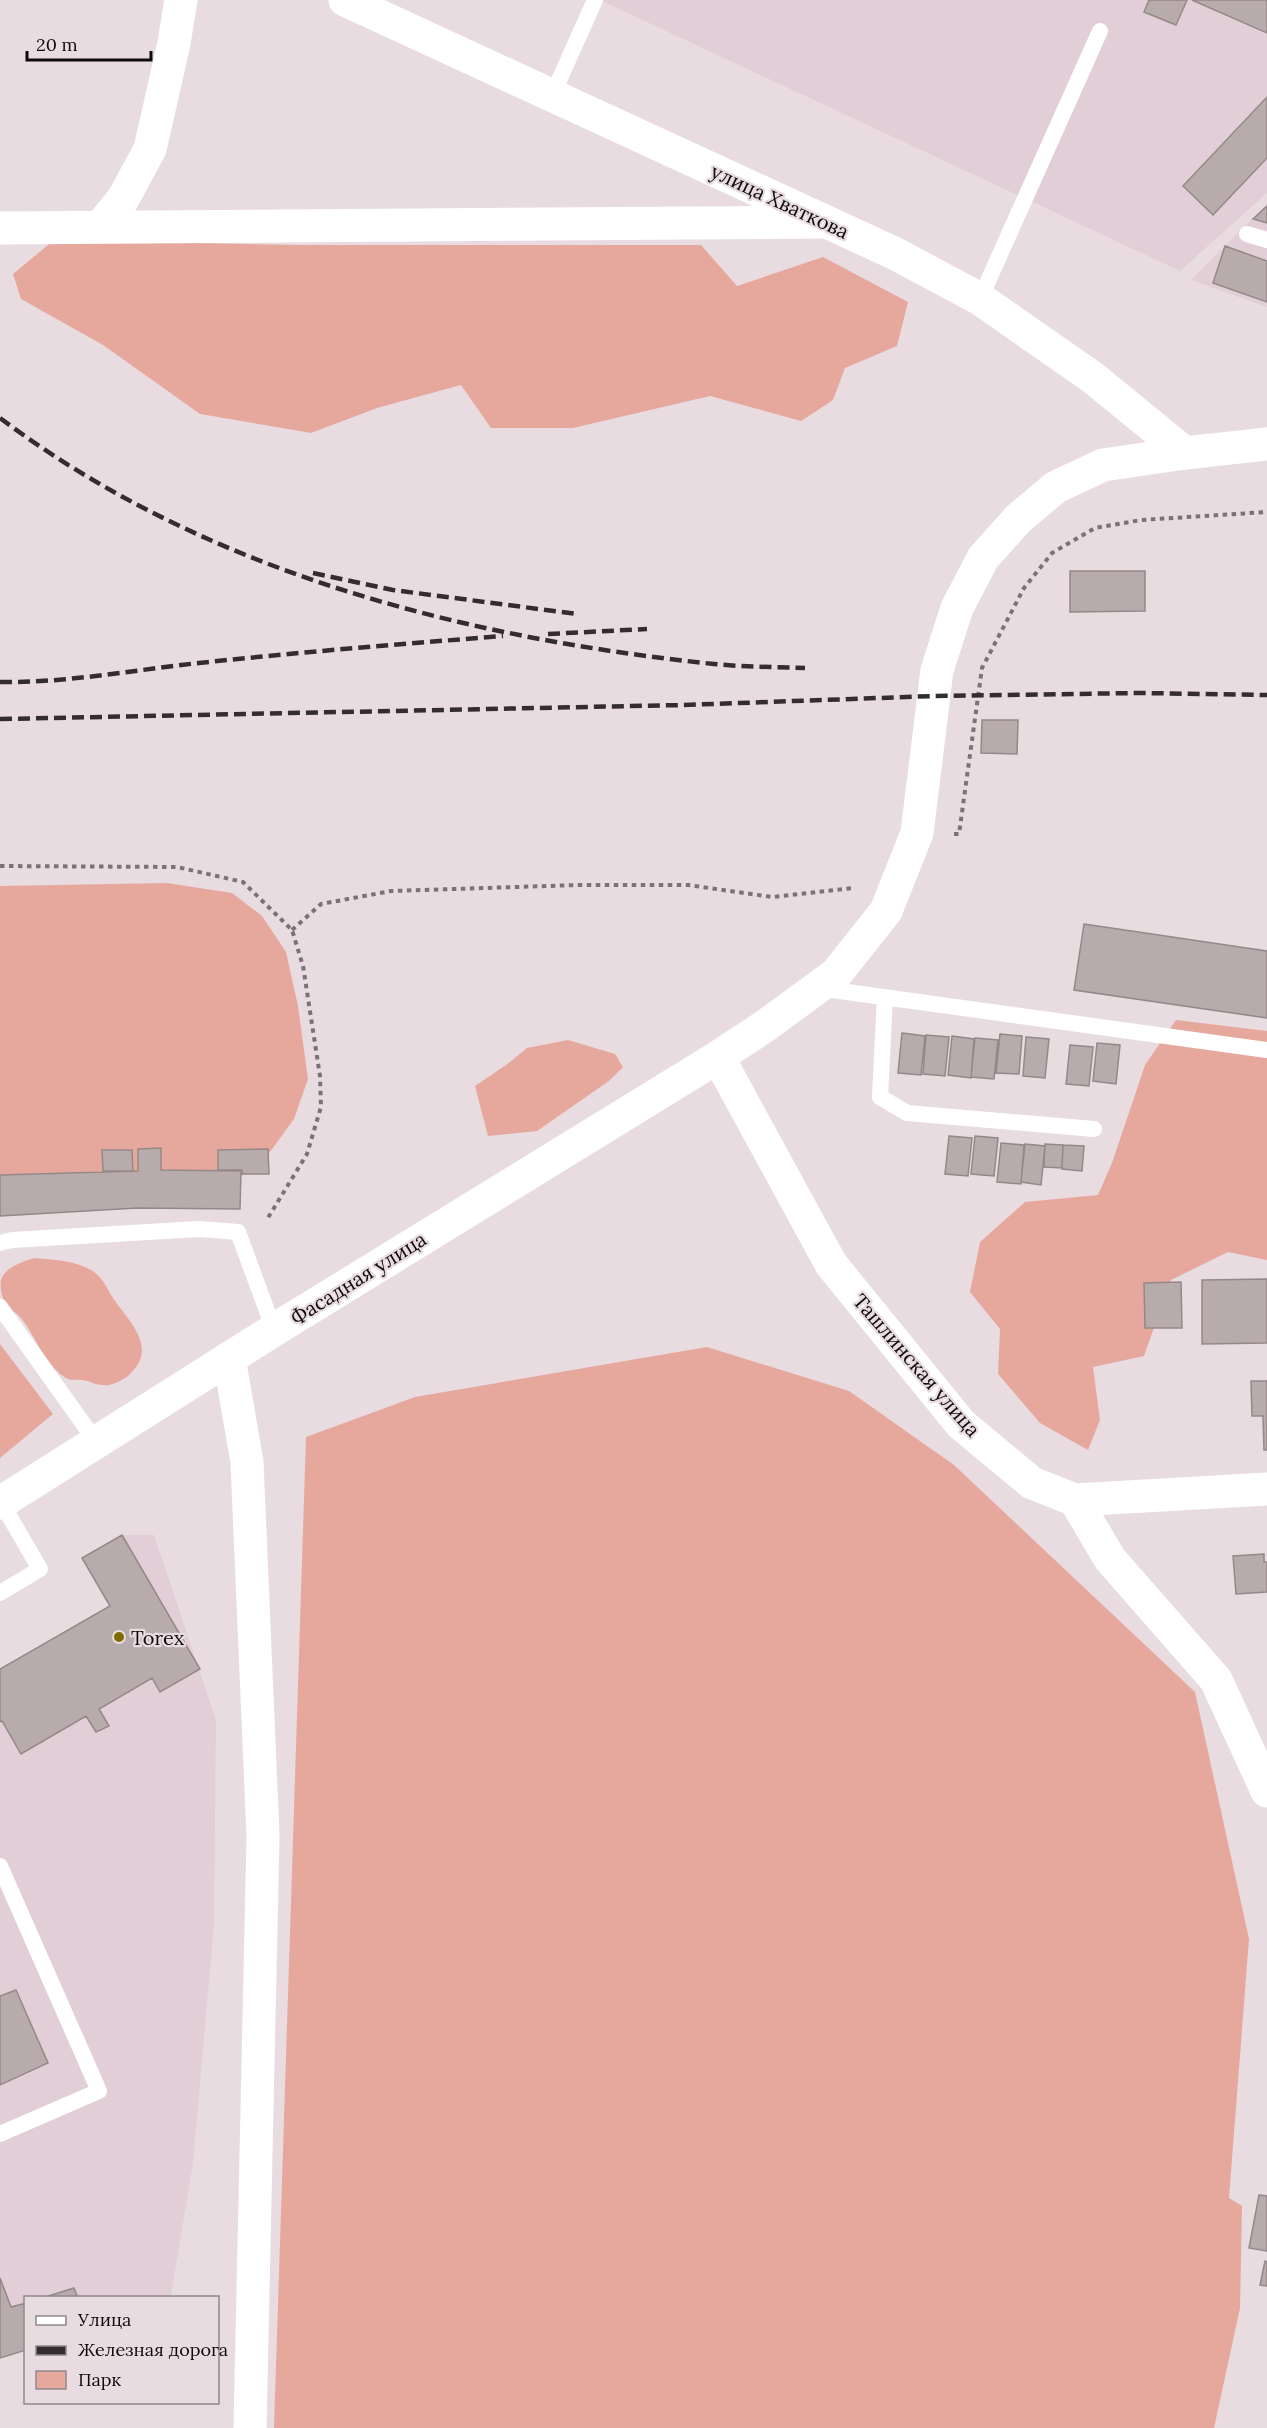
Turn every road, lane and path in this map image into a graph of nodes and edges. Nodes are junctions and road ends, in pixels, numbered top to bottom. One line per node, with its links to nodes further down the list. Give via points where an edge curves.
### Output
1 (181, 0): 7 (street, via 150,149 123,198)
2 (345, 0): 5 (street, улица Хваткова)
3 (595, 0): 5 (lane)
4 (1100, 31): 11 (lane)
5 (552, 96): 6 (street, улица Хваткова)
6 (825, 222): 7 (street); 11 (street, улица Хваткова)
7 (100, 227): 8 (street)
8 (0, 228)
9 (1247, 234): 10 (lane)
10 (1267, 240)
11 (980, 299): 13 (street, улица Хваткова, via 1092,376)
12 (1267, 444): 13 (street, Фасадная улица)
13 (1185, 453): 15 (street, Фасадная улица, via 1103,465 1056,487 1019,518 983,558 957,608 937,670)
14 (1267, 512): 15 (path, via 1141,519 1095,528 1052,553 1024,588 982,668 959,834)
15 (917, 833): 17 (street, Фасадная улица)
16 (0, 866): 18 (path, via 177,867 243,882)
17 (897, 883): 18 (path, via 772,897 688,885 391,891 321,904); 19 (street, Фасадная улица, via 886,911 836,974)
18 (292, 930): 24 (path, via 303,966 321,1107 307,1154 266,1221)
19 (818, 988): 20 (lane); 22 (street, Фасадная улица)
20 (885, 997): 21 (lane); 23 (lane, via 880,1097 907,1113)
21 (1267, 1050)
22 (718, 1057): 27 (street, Фасадная улица); 31 (street, Ташлинская улица, via 831,1264 962,1424 1032,1483)
23 (1094, 1129)
24 (238, 1232): 25 (lane, via 199,1229); 27 (lane)
25 (0, 1243)
26 (0, 1307): 29 (lane)
27 (274, 1330): 28 (street, Фасадная улица)
28 (229, 1358): 29 (street, Фасадная улица); 37 (street, via 247,1462 263,1836)
29 (98, 1443): 32 (street, Фасадная улица)
30 (1267, 1489): 31 (street, Ташлинская улица)
31 (1075, 1500): 34 (street, via 1110,1559 1216,1680)
32 (1, 1503): 33 (lane, via 40,1569)
33 (0, 1593)
34 (1267, 1791)
35 (0, 1866): 36 (lane, via 99,2091)
36 (0, 2134)
37 (250, 2428)

